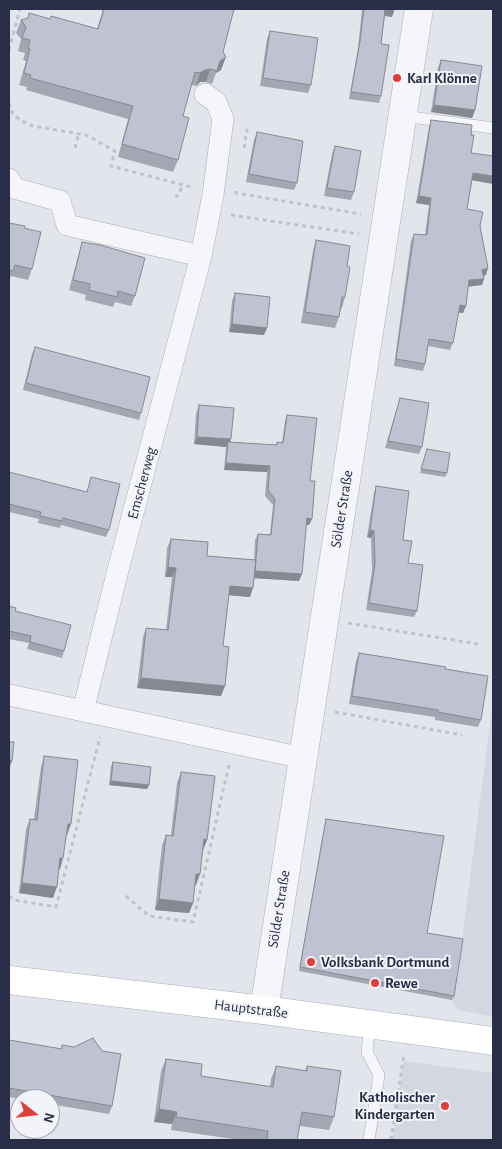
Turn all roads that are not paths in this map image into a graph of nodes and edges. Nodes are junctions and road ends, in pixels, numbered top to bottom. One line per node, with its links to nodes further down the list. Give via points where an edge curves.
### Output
1 (419, 9): 3 (street, Sölder Straße)
2 (205, 94): 6 (street, Emscherweg, via 216,102 223,119)
3 (403, 116): 4 (lane); 9 (street, Sölder Straße)
4 (493, 128)
5 (9, 180): 6 (street, via 14,188 60,201 67,225)
6 (202, 256): 8 (street, Emscherweg)
7 (9, 695): 8 (street)
8 (83, 711): 9 (street)
9 (303, 758): 11 (street, Sölder Straße)
10 (9, 980): 11 (main road, Hauptstraße)
11 (264, 1010): 12 (main road, Hauptstraße)
12 (370, 1024): 13 (main road, Hauptstraße); 14 (lane, via 367,1052 379,1075)
13 (493, 1041)
14 (369, 1140)

